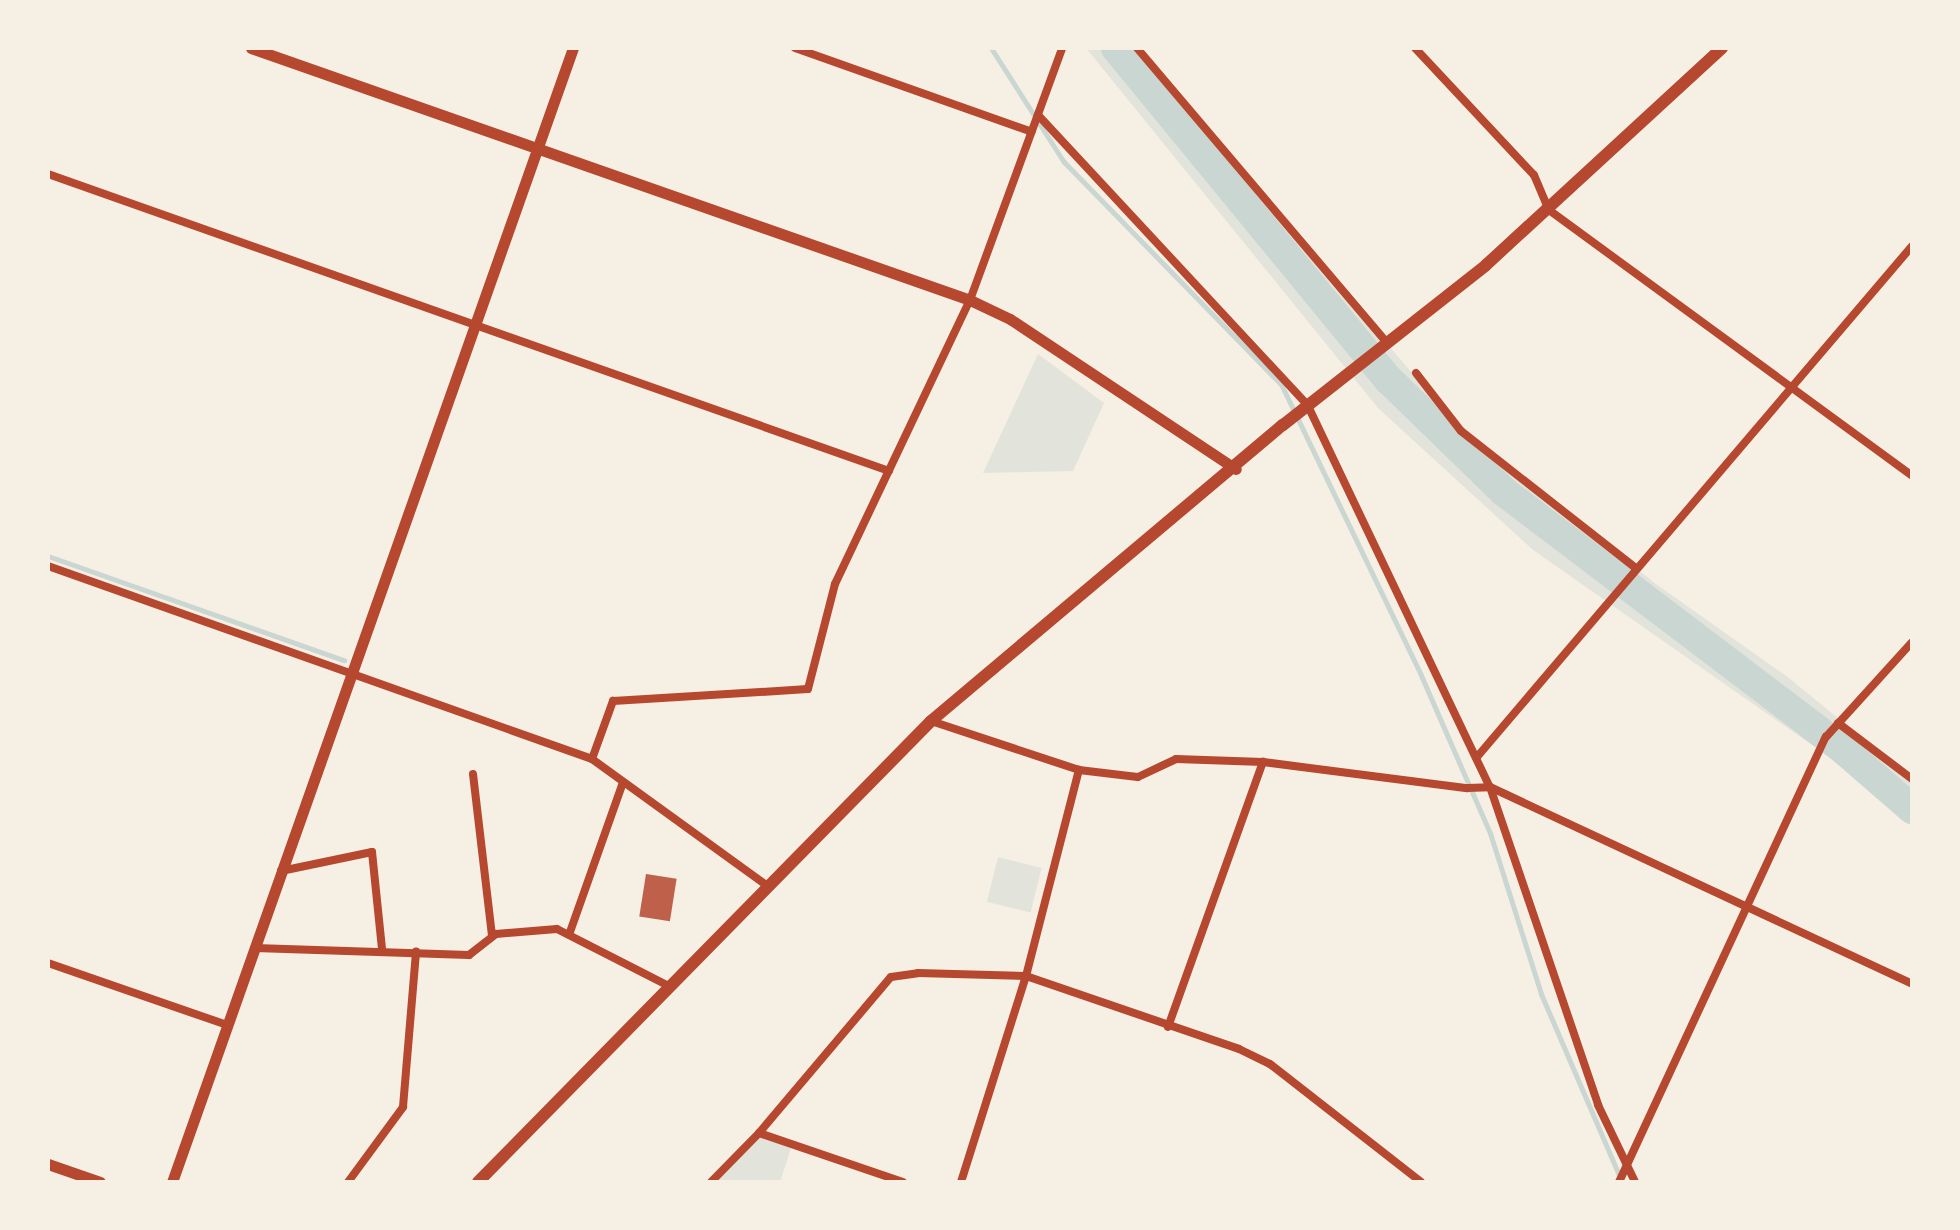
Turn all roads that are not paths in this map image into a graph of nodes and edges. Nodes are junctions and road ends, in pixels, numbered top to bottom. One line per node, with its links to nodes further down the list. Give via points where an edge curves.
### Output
1 (251, 48): 10 (street)
2 (573, 48): 10 (street)
3 (795, 48): 9 (street)
4 (1062, 48): 8 (street)
5 (1137, 48): 16 (street)
6 (1415, 48): 12 (street, via 1534,175)
7 (1722, 48): 12 (main road)
8 (1038, 115): 9 (street); 19 (street)
9 (1032, 132): 14 (street)
10 (539, 150): 14 (street); 15 (street)
11 (48, 174): 15 (street)
12 (1549, 210): 16 (main road); 18 (street)
13 (1912, 246): 18 (street)
14 (970, 300): 20 (street, via 1010,319); 21 (street)
15 (475, 324): 21 (street); 26 (street)
16 (1389, 345): 19 (main road)
17 (1416, 373): 24 (street, via 1461,431)
18 (1787, 389): 22 (street); 24 (street)
19 (1308, 406): 20 (main road); 29 (street)
20 (1236, 469): 27 (main road)
21 (889, 471): 30 (street, via 835,584 808,689 613,701)
22 (1912, 476)
23 (48, 566): 26 (street)
24 (1636, 568): 29 (street)
25 (1912, 642): 28 (street)
26 (350, 672): 30 (street); 37 (street)
27 (931, 721): 32 (street); 38 (main road)
28 (1838, 723): 34 (street); 39 (street, via 1826,737)
29 (1477, 757): 36 (street)
30 (592, 759): 35 (street)
31 (1263, 762): 32 (street, via 1176,759 1138,777); 36 (street); 50 (street)
32 (1079, 770): 46 (street)
33 (473, 774): 41 (street)
34 (1912, 779)
35 (623, 782): 38 (street); 40 (street)
36 (1490, 787): 39 (street); 53 (street, via 1598,1105)
37 (281, 871): 42 (street); 43 (street, via 372,852)
38 (766, 885): 48 (main road)
39 (1744, 905): 47 (street); 53 (street)
40 (570, 932): 41 (street); 48 (street, via 591,951)
41 (492, 936): 44 (street, via 469,955)
42 (255, 948): 43 (street); 49 (street)
43 (382, 948): 44 (street)
44 (416, 952): 56 (street, via 403,1107)
45 (48, 963): 49 (street)
46 (1026, 976): 50 (street); 51 (street, via 891,977); 60 (street)
47 (1912, 984)
48 (669, 986): 57 (main road)
49 (227, 1025): 55 (street)
50 (1168, 1027): 61 (street, via 1270,1064)
51 (759, 1133): 58 (street); 59 (street)
52 (48, 1164): 54 (street)
53 (1626, 1164): 62 (street); 63 (street)
54 (100, 1182)
55 (172, 1182)
56 (348, 1182)
57 (478, 1182)
58 (711, 1182)
59 (903, 1182)
60 (961, 1182)
61 (1421, 1182)
62 (1619, 1182)
63 (1635, 1182)

